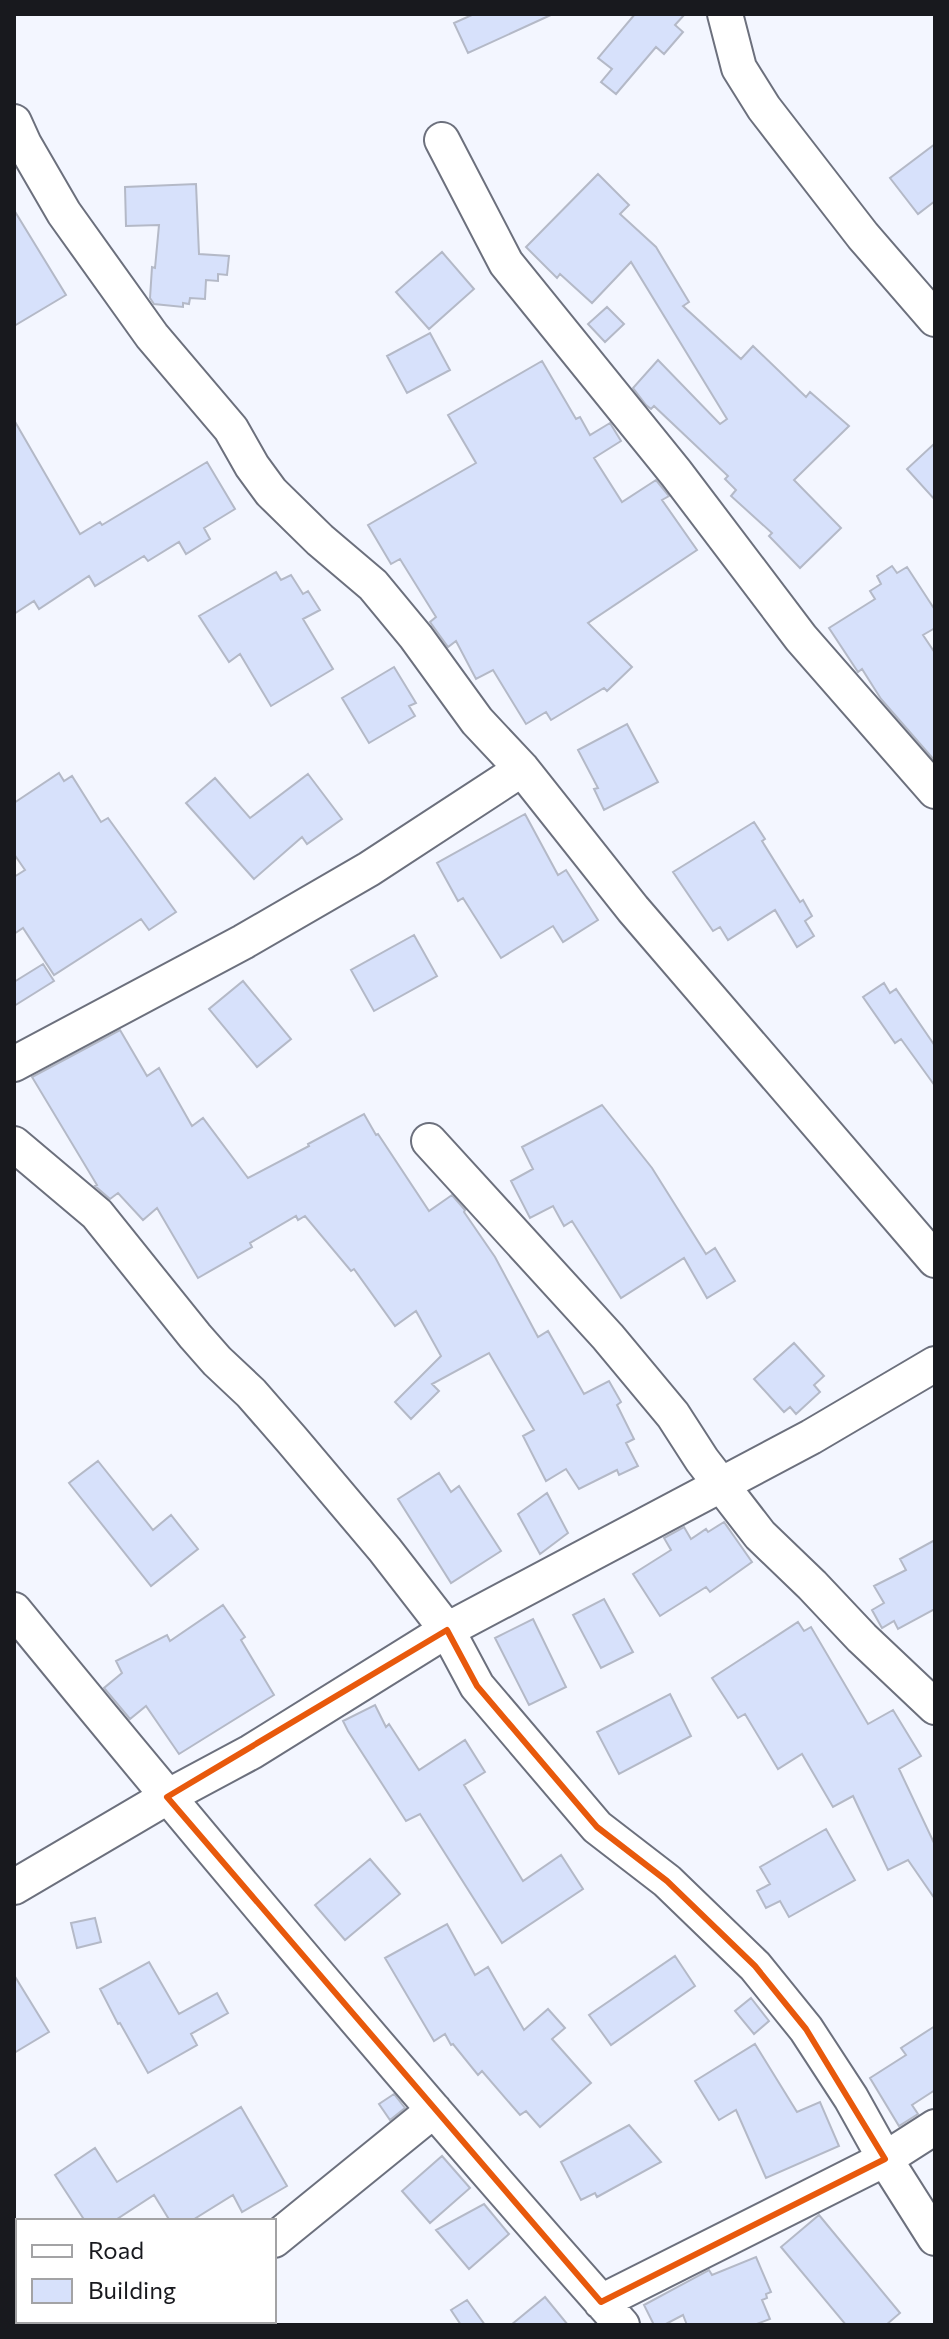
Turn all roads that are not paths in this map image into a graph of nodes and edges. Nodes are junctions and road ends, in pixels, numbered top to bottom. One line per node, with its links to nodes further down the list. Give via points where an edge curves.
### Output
1 (725, 14): 4 (street, via 739,68 764,108)
2 (14, 122): 5 (street, via 64,213 152,336 231,429 271,492 373,585 477,721)
3 (442, 140): 6 (street, via 506,263 801,638)
4 (935, 319)
5 (522, 769): 7 (street, via 369,869); 10 (street, via 633,909)
6 (935, 791)
7 (14, 1064)
8 (429, 1141): 12 (street, via 617,1348)
9 (14, 1144): 14 (street, via 97,1214 195,1336 375,1537)
10 (935, 1260)
11 (935, 1364): 12 (street)
12 (722, 1486): 14 (street); 15 (street, via 760,1535)
13 (14, 1610): 16 (street)
14 (447, 1630): 16 (street, via 251,1752); 20 (street, via 477,1686 597,1827 667,1881 755,1966 806,2029)
15 (935, 1707)
16 (167, 1797): 17 (street); 18 (street)
17 (14, 1887)
18 (434, 2110): 21 (street); 23 (street)
19 (935, 2127): 20 (street)
20 (885, 2159): 22 (street); 23 (street)
21 (276, 2238)
22 (935, 2238)
23 (612, 2313)

